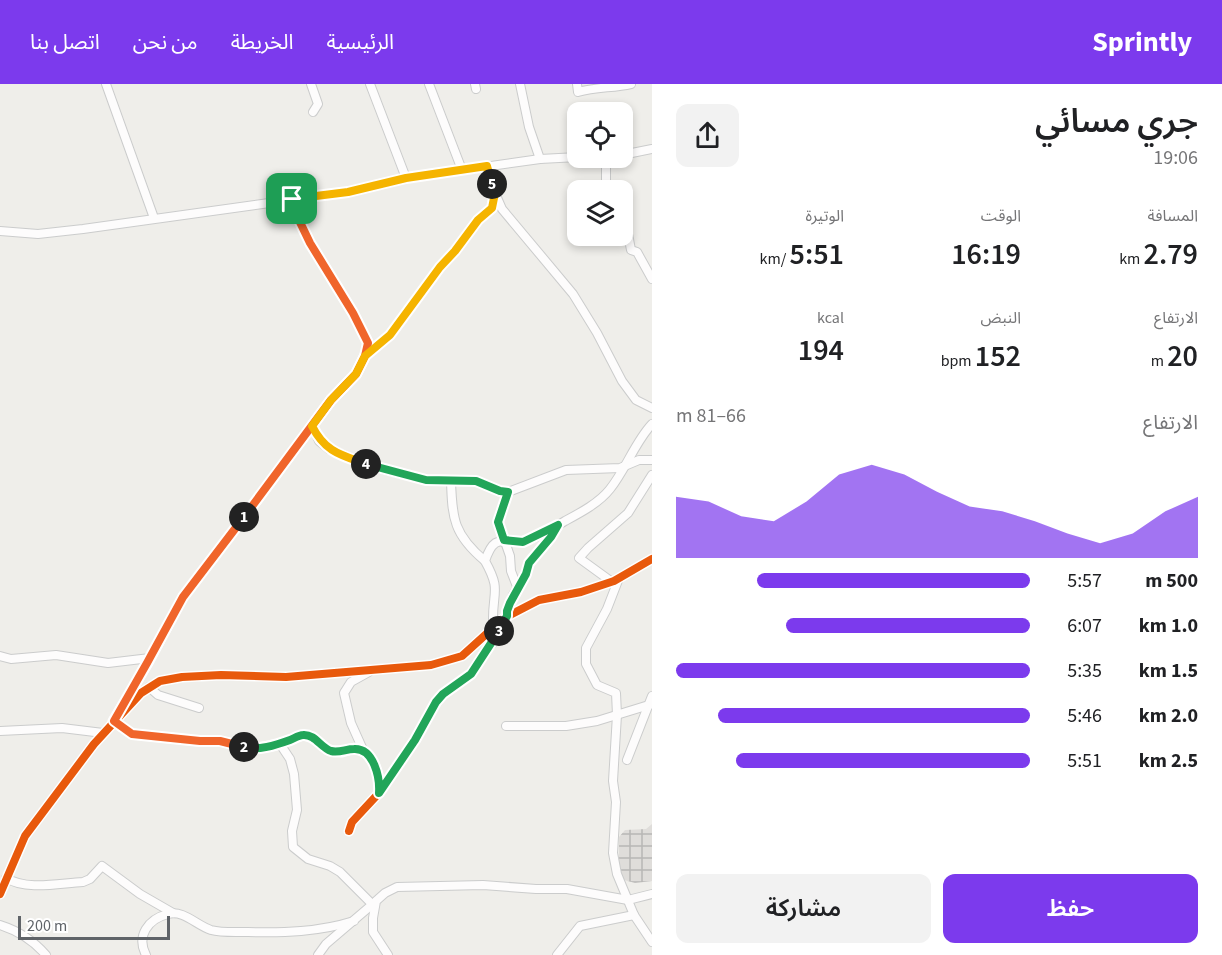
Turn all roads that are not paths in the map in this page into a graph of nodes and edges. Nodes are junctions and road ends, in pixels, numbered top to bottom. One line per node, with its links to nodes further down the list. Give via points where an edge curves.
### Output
1 (105, 84): 18 (street)
2 (311, 84): 8 (street, via 318,104)
3 (370, 84): 15 (street)
4 (429, 84): 14 (street)
5 (520, 84): 12 (street)
6 (577, 84): 7 (street, via 578,92)
7 (631, 84)
8 (312, 112)
9 (652, 149): 10 (street)
10 (633, 152)
11 (567, 158): 12 (street)
12 (540, 159): 13 (street)
13 (487, 166): 14 (street); 16 (street)
14 (462, 170): 15 (street)
15 (406, 178): 17 (street, via 348,192)
16 (495, 193): 22 (street, via 492,208 440,267 390,335); 23 (street, via 502,209 573,294 622,381 636,400)
17 (292, 199): 18 (street); 22 (street, via 310,243 368,343)
18 (154, 218): 19 (street, via 38,234)
19 (0, 231)
20 (630, 246): 21 (street)
21 (652, 279)
22 (365, 356): 25 (street, via 356,374)
23 (652, 408)
24 (652, 424): 27 (street)
25 (312, 426): 29 (street, via 319,441 329,449 373,467 426,480); 40 (street, via 183,597)
26 (652, 460): 27 (street, via 639,460)
27 (625, 467): 30 (street, via 566,470); 31 (street, via 602,497)
28 (652, 475): 35 (street, via 628,513 579,558)
29 (451, 480): 30 (street, via 476,481); 34 (street, via 455,523 463,538)
30 (508, 492): 32 (street, via 498,522)
31 (558, 525): 32 (street, via 523,542); 36 (street, via 532,558)
32 (504, 540): 34 (street, via 493,546); 36 (street)
33 (652, 559): 35 (street)
34 (485, 561): 38 (street, via 497,586 493,619)
35 (615, 580): 37 (street, via 539,600); 46 (street, via 607,609 586,648 586,664 597,685 616,693)
36 (518, 589): 37 (street)
37 (507, 616): 38 (street); 54 (street, via 471,674 436,702)
38 (498, 624): 41 (street, via 462,656 431,665)
39 (0, 657): 40 (street, via 56,655 108,663)
40 (150, 658): 47 (street)
41 (371, 671): 42 (street, via 286,677 182,677); 52 (street, via 351,682 344,693 351,723)
42 (149, 687): 45 (street, via 158,695); 47 (street)
43 (652, 696): 44 (street)
44 (650, 704): 46 (street); 53 (street)
45 (199, 708)
46 (617, 715): 48 (street, via 566,726); 59 (street, via 613,853)
47 (114, 721): 50 (street); 51 (street, via 132,734 220,741 252,749)
48 (506, 726)
49 (0, 731): 50 (street, via 62,728)
50 (103, 733): 56 (street, via 25,836)
51 (280, 744): 52 (street, via 303,735 313,737 328,750 342,752 355,748); 60 (street, via 294,774 297,810 293,847 308,860 340,872)
52 (365, 753): 54 (street, via 374,763)
53 (627, 760)
54 (379, 793): 55 (street, via 352,822)
55 (349, 831)
56 (6, 878): 57 (street); 61 (street, via 26,884 83,882 102,866)
57 (0, 894)
58 (652, 894): 59 (street)
59 (628, 900): 60 (street, via 567,889 483,885 397,887); 62 (street)
60 (375, 903): 63 (street); 69 (street, via 373,932)
61 (173, 913): 63 (street, via 224,932 300,932); 67 (street, via 147,926 142,935)
62 (634, 915): 65 (street); 70 (street, via 580,926)
63 (354, 921): 68 (street)
64 (0, 925): 66 (street, via 18,931)
65 (652, 942)
66 (46, 955)
67 (146, 955)
68 (318, 955)
69 (388, 955)
70 (557, 955)

